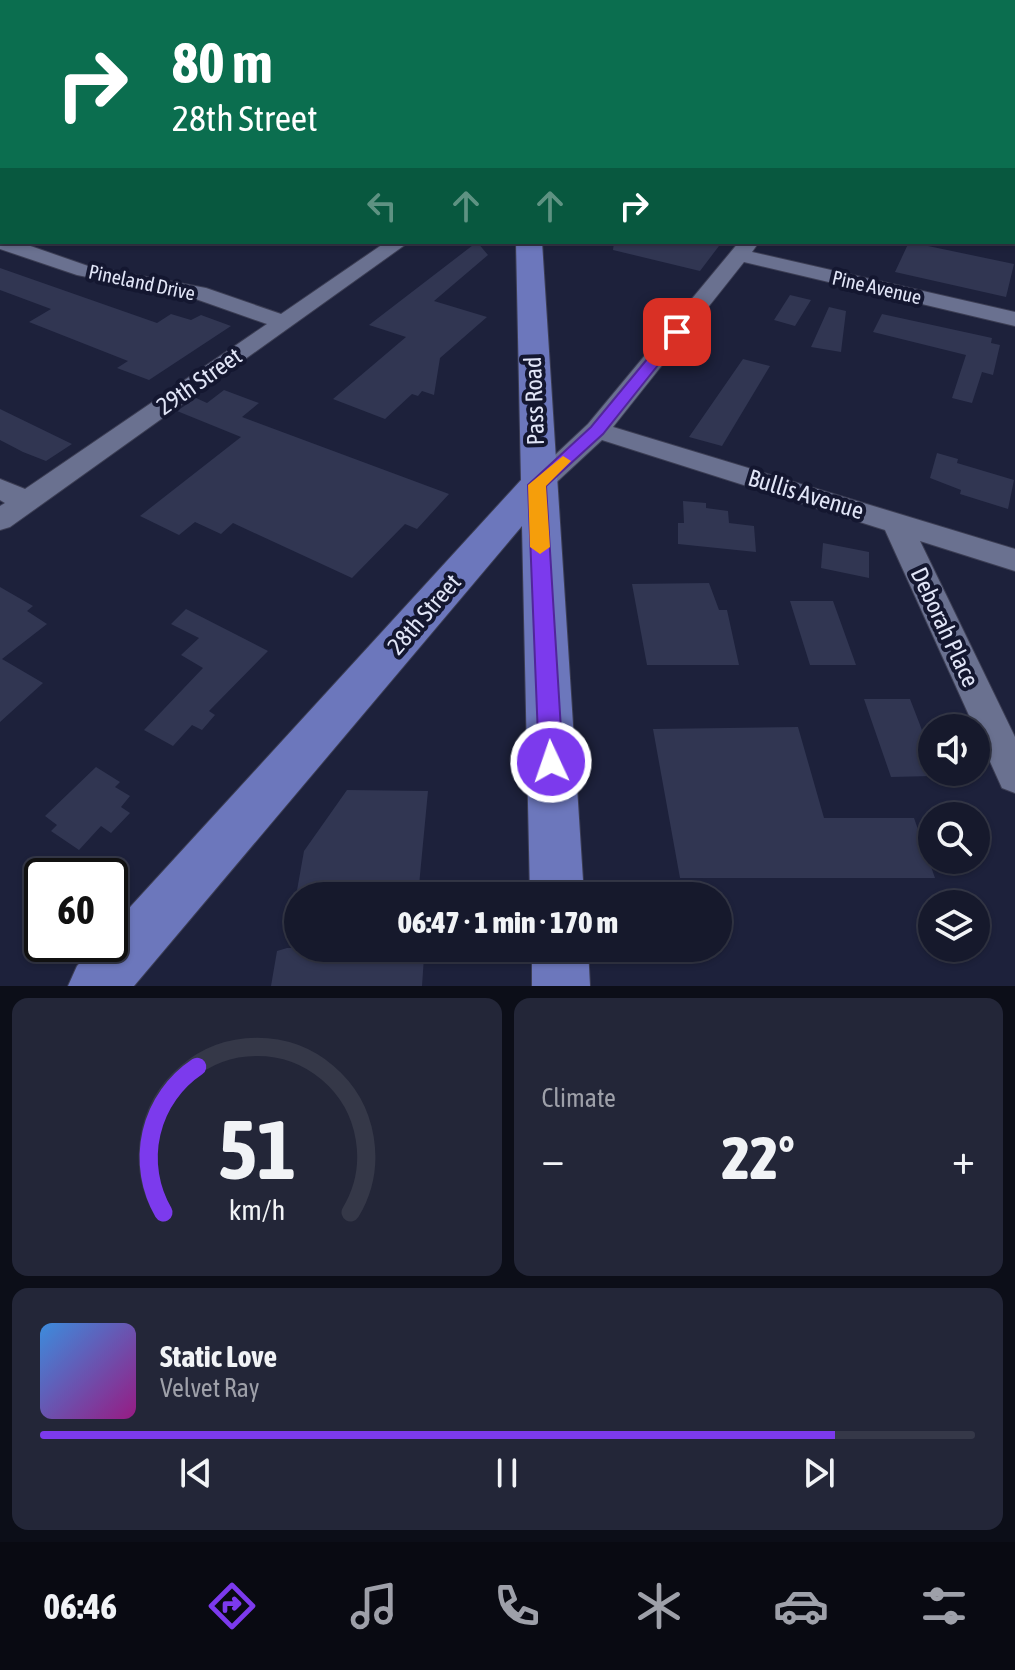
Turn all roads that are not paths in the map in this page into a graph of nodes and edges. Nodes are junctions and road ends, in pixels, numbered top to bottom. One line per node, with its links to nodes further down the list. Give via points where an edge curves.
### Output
1 (6, 244): 6 (street, Pineland Drive, via 84,271 198,293)
2 (396, 244): 6 (street, 29th Street)
3 (529, 244): 8 (main road, Pass Road)
4 (744, 248): 5 (street, Pine Avenue); 7 (street, 28th Street)
5 (1015, 319)
6 (284, 322): 10 (street, 29th Street)
7 (597, 430): 8 (street, 28th Street); 12 (street, Bullis Avenue)
8 (537, 485): 15 (main road, Pass Road); 17 (main road, 28th Street)
9 (0, 488): 10 (street)
10 (26, 502): 11 (street, 29th Street)
11 (0, 520)
12 (896, 522): 13 (street, Bullis Avenue); 14 (street, Deborah Place)
13 (1015, 560)
14 (1015, 776)
15 (556, 882)
16 (560, 962): 18 (main road)
17 (97, 986)
18 (561, 986)

